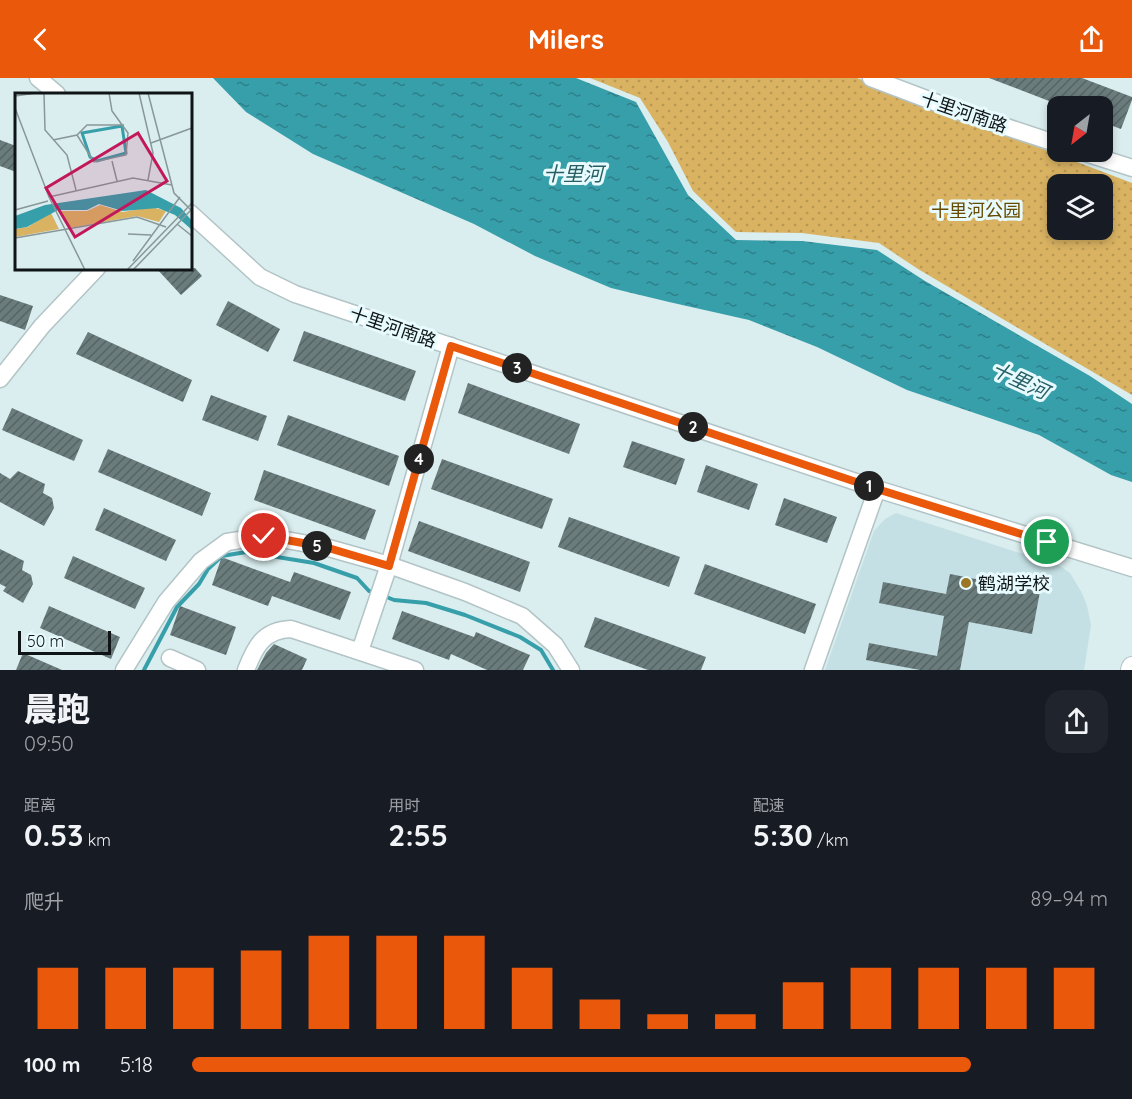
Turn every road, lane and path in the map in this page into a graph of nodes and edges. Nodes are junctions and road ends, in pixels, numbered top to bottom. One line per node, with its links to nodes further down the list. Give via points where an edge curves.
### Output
1 (38, 78): 3 (street)
2 (871, 78): 4 (street, 十里河南路)
3 (56, 93)
4 (1047, 140)
5 (1113, 162): 6 (street)
6 (1132, 168)
7 (192, 215): 9 (street, 十里河南路, via 260,277 296,294)
8 (95, 270): 10 (street, via 42,326)
9 (451, 346): 11 (street, 十里河南路); 12 (street)
10 (0, 379)
11 (877, 489): 13 (street, 十里河南路); 21 (street)
12 (389, 566): 14 (street); 16 (street, via 325,547 264,536 228,542 201,561 166,602); 20 (street, via 522,616 555,645)
13 (1132, 568)
14 (360, 651): 18 (street, via 291,629 279,630 259,643); 19 (street)
15 (170, 658): 17 (street)
16 (124, 670)
17 (197, 670)
18 (246, 670)
19 (415, 670)
20 (572, 670)
21 (813, 670)

